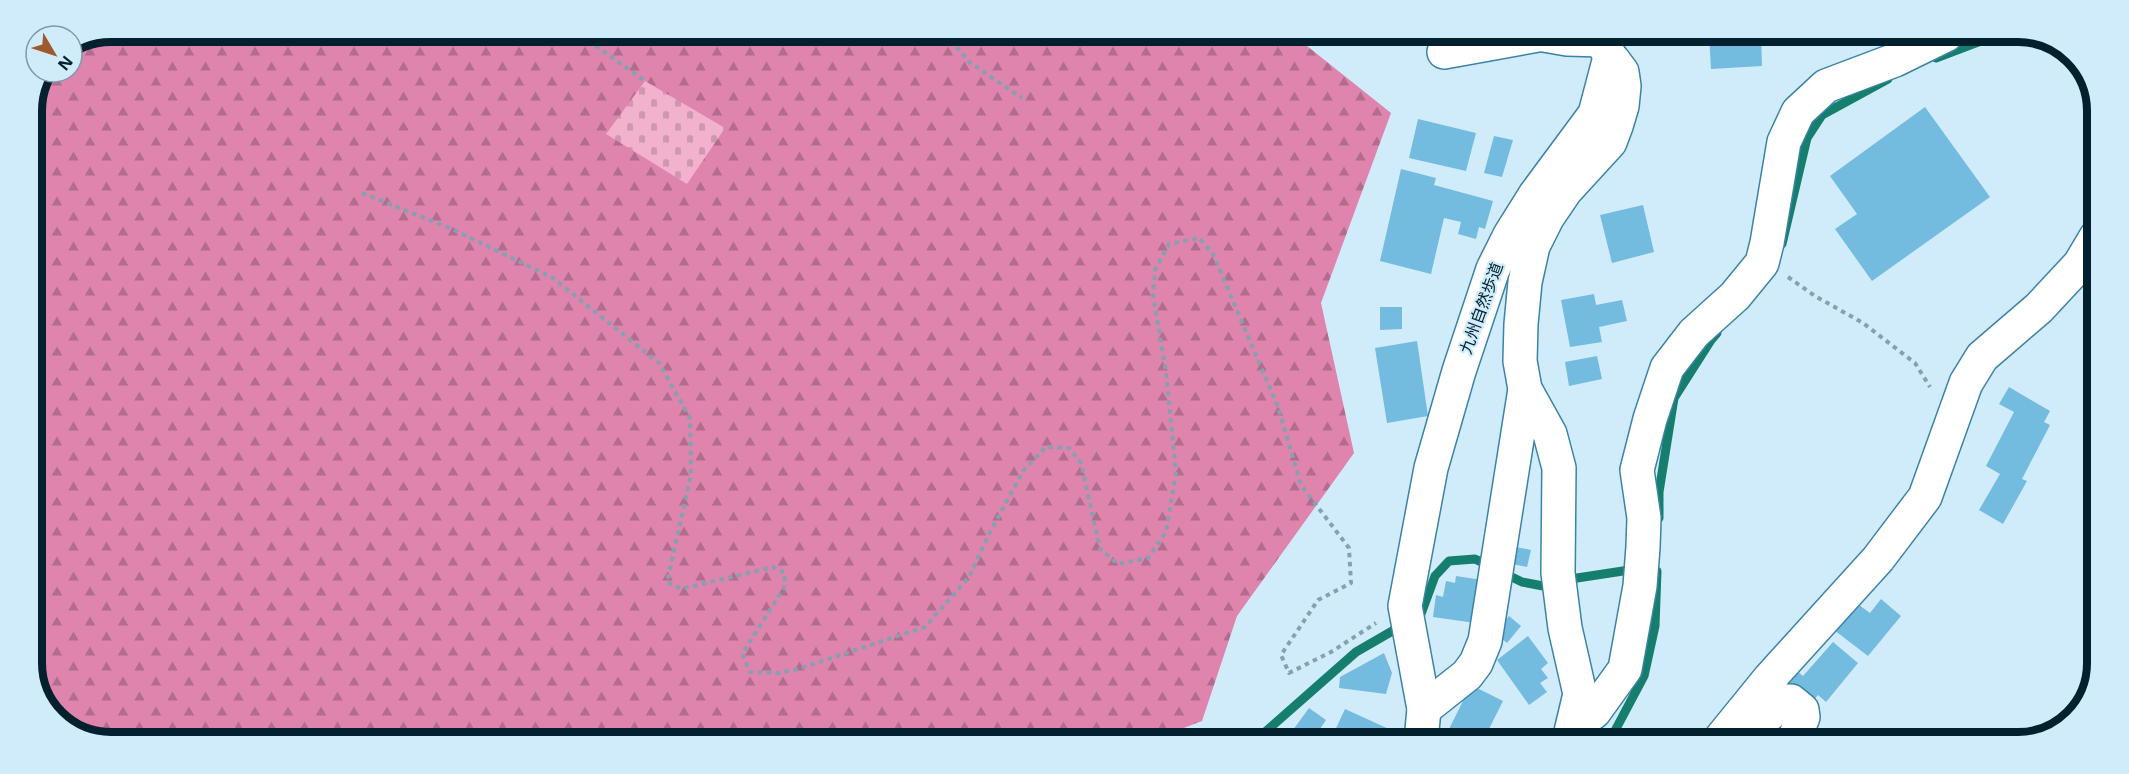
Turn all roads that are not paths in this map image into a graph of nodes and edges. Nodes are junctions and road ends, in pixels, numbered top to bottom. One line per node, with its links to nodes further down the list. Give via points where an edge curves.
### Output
1 (1496, 42): 4 (street)
2 (1932, 42): 10 (street, via 1826,86 1798,112 1784,142 1762,263 1667,368 1637,470 1644,518 1643,547 1625,669)
3 (1604, 44): 6 (street, via 1622,72 1622,106 1610,142 1566,190 1533,246 1521,324 1520,361); 7 (street, 九州自然歩道, via 1595,114 1535,195 1493,269 1431,468 1405,607)
4 (1444, 52)
5 (2087, 252): 11 (street, via 2039,308 1982,357 1966,383 1925,497 1878,560)
6 (1525, 389): 7 (street, via 1485,641 1467,675); 9 (street, via 1550,434 1559,468 1560,588 1580,694)
7 (1424, 709): 8 (street)
8 (1422, 732)
9 (1572, 732)
10 (1574, 732)
11 (1726, 732)
12 (1750, 732): 13 (street, via 1783,701 1791,701 1802,710)
13 (1797, 732)

